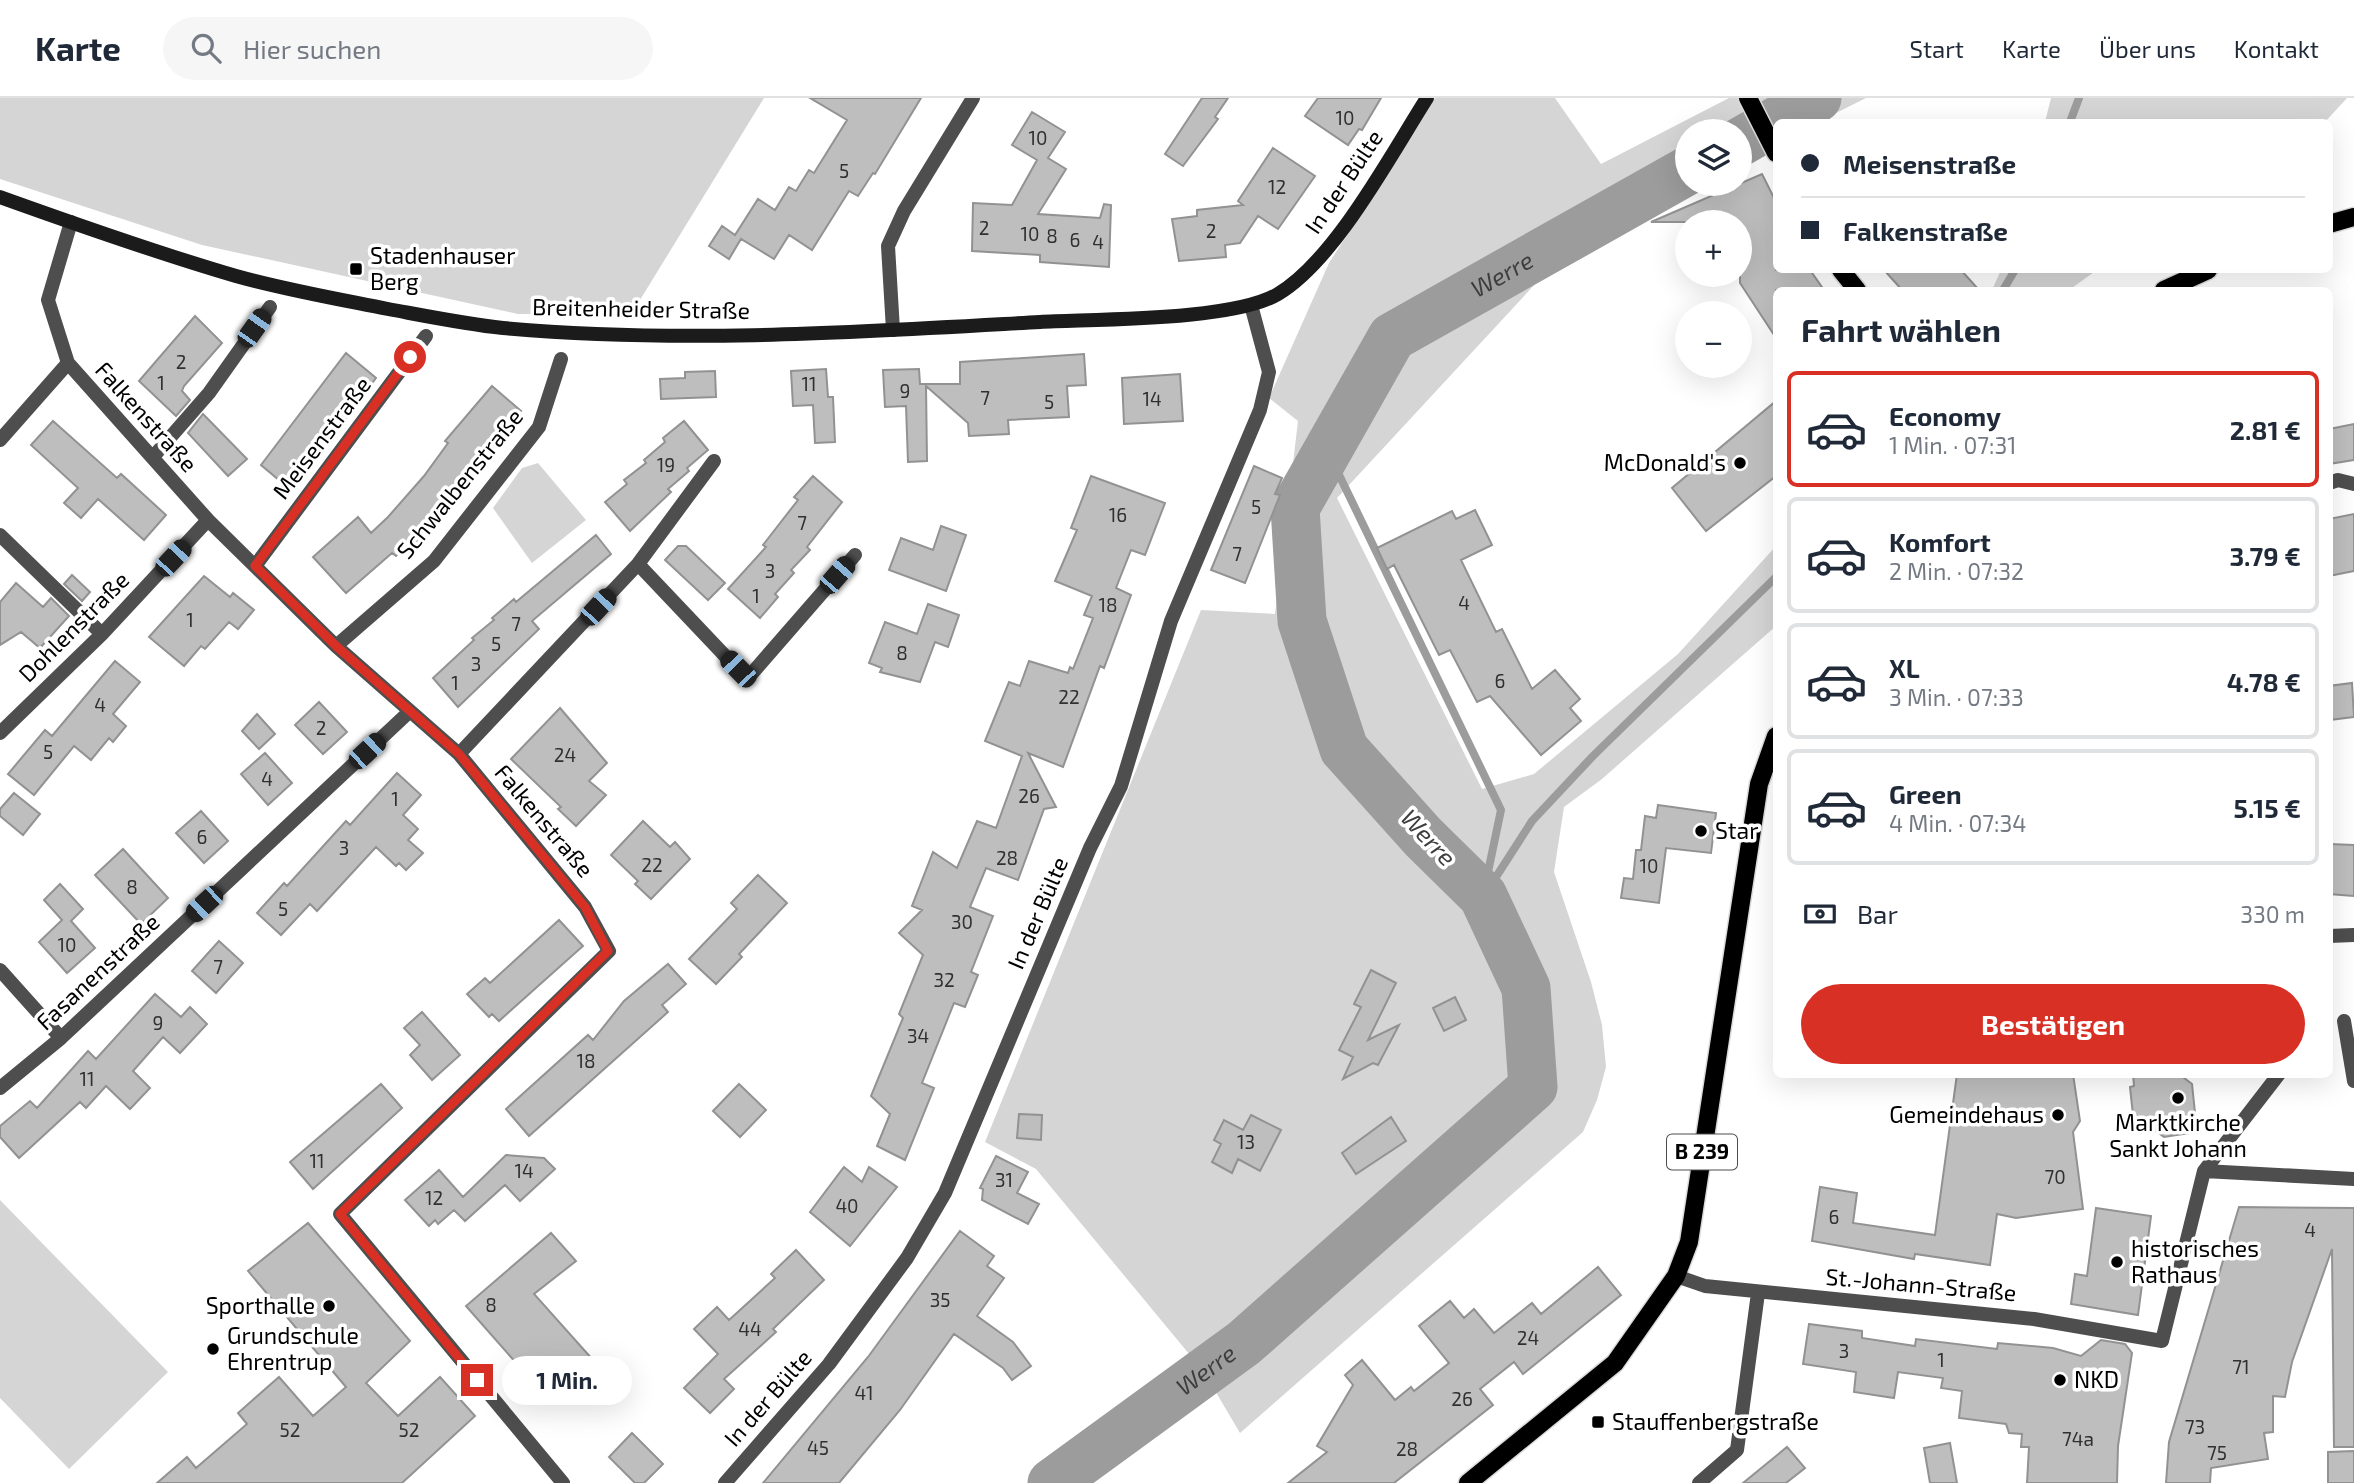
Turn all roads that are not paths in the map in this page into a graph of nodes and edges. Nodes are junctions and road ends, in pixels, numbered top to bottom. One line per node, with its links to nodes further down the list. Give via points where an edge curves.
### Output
1 (973, 98): 16 (street, via 904,211 888,246)
2 (1427, 98): 11 (street, In der Bülte, via 1330,246)
3 (1748, 98): 4 (main road)
4 (1773, 147)
5 (0, 197): 7 (street, Breitenheider Straße)
6 (2354, 217): 8 (main road)
7 (72, 222): 16 (street, Breitenheider Straße, via 240,277 500,328 719,336); 19 (street, via 48,300)
8 (2333, 223)
9 (1843, 273): 12 (main road)
10 (2201, 273): 13 (main road)
11 (1292, 285): 14 (street, Breitenheider Straße)
12 (1855, 287)
13 (2171, 287)
14 (1251, 305): 16 (street, Breitenheider Straße, via 1128,318); 49 (street, In der Bülte, via 1269,372 1260,410 1171,621 1121,786 1090,848 945,1193 907,1258 829,1364)
15 (270, 307): 21 (street, via 209,393)
16 (893, 330)
17 (426, 336): 29 (street, Meisenstraße)
18 (561, 359): 31 (street, Schwalbenstraße, via 539,427 434,561)
19 (68, 363): 20 (street); 21 (street, Falkenstraße)
20 (0, 440)
21 (153, 457): 25 (street, Falkenstraße)
22 (714, 461): 28 (street)
23 (2333, 482): 24 (street)
24 (2354, 484)
25 (208, 520): 29 (street, Falkenstraße); 30 (street, Dohlenstraße)
26 (0, 536): 30 (street)
27 (855, 555): 28 (street, via 747,678)
28 (638, 564): 35 (street)
29 (255, 566): 31 (street, Falkenstraße)
30 (102, 634): 33 (street, Dohlenstraße)
31 (336, 646): 32 (street, Falkenstraße)
32 (408, 713): 35 (street, Falkenstraße); 40 (street, Fasanenstraße)
33 (0, 733)
34 (1773, 744): 46 (main road, B 239, via 1759,784 1689,1242)
35 (459, 754): 48 (street, Falkenstraße, via 585,907 608,951 340,1214)
36 (2354, 935): 37 (street)
37 (2333, 936)
38 (0, 970): 40 (street)
39 (2349, 1020): 42 (street)
40 (61, 1038): 43 (street, Fasanenstraße)
41 (2276, 1078): 44 (street)
42 (2354, 1081)
43 (0, 1088)
44 (2204, 1171): 45 (street); 47 (street, St.-Johann-Straße, via 2162,1340 2074,1325)
45 (2354, 1180)
46 (1676, 1276): 47 (street, St.-Johann-Straße, via 1705,1286); 50 (main road, B 239, via 1615,1363)
47 (1758, 1293): 51 (street, via 1737,1450)
48 (563, 1483)
49 (725, 1483)
50 (1468, 1483)
51 (1699, 1483)

